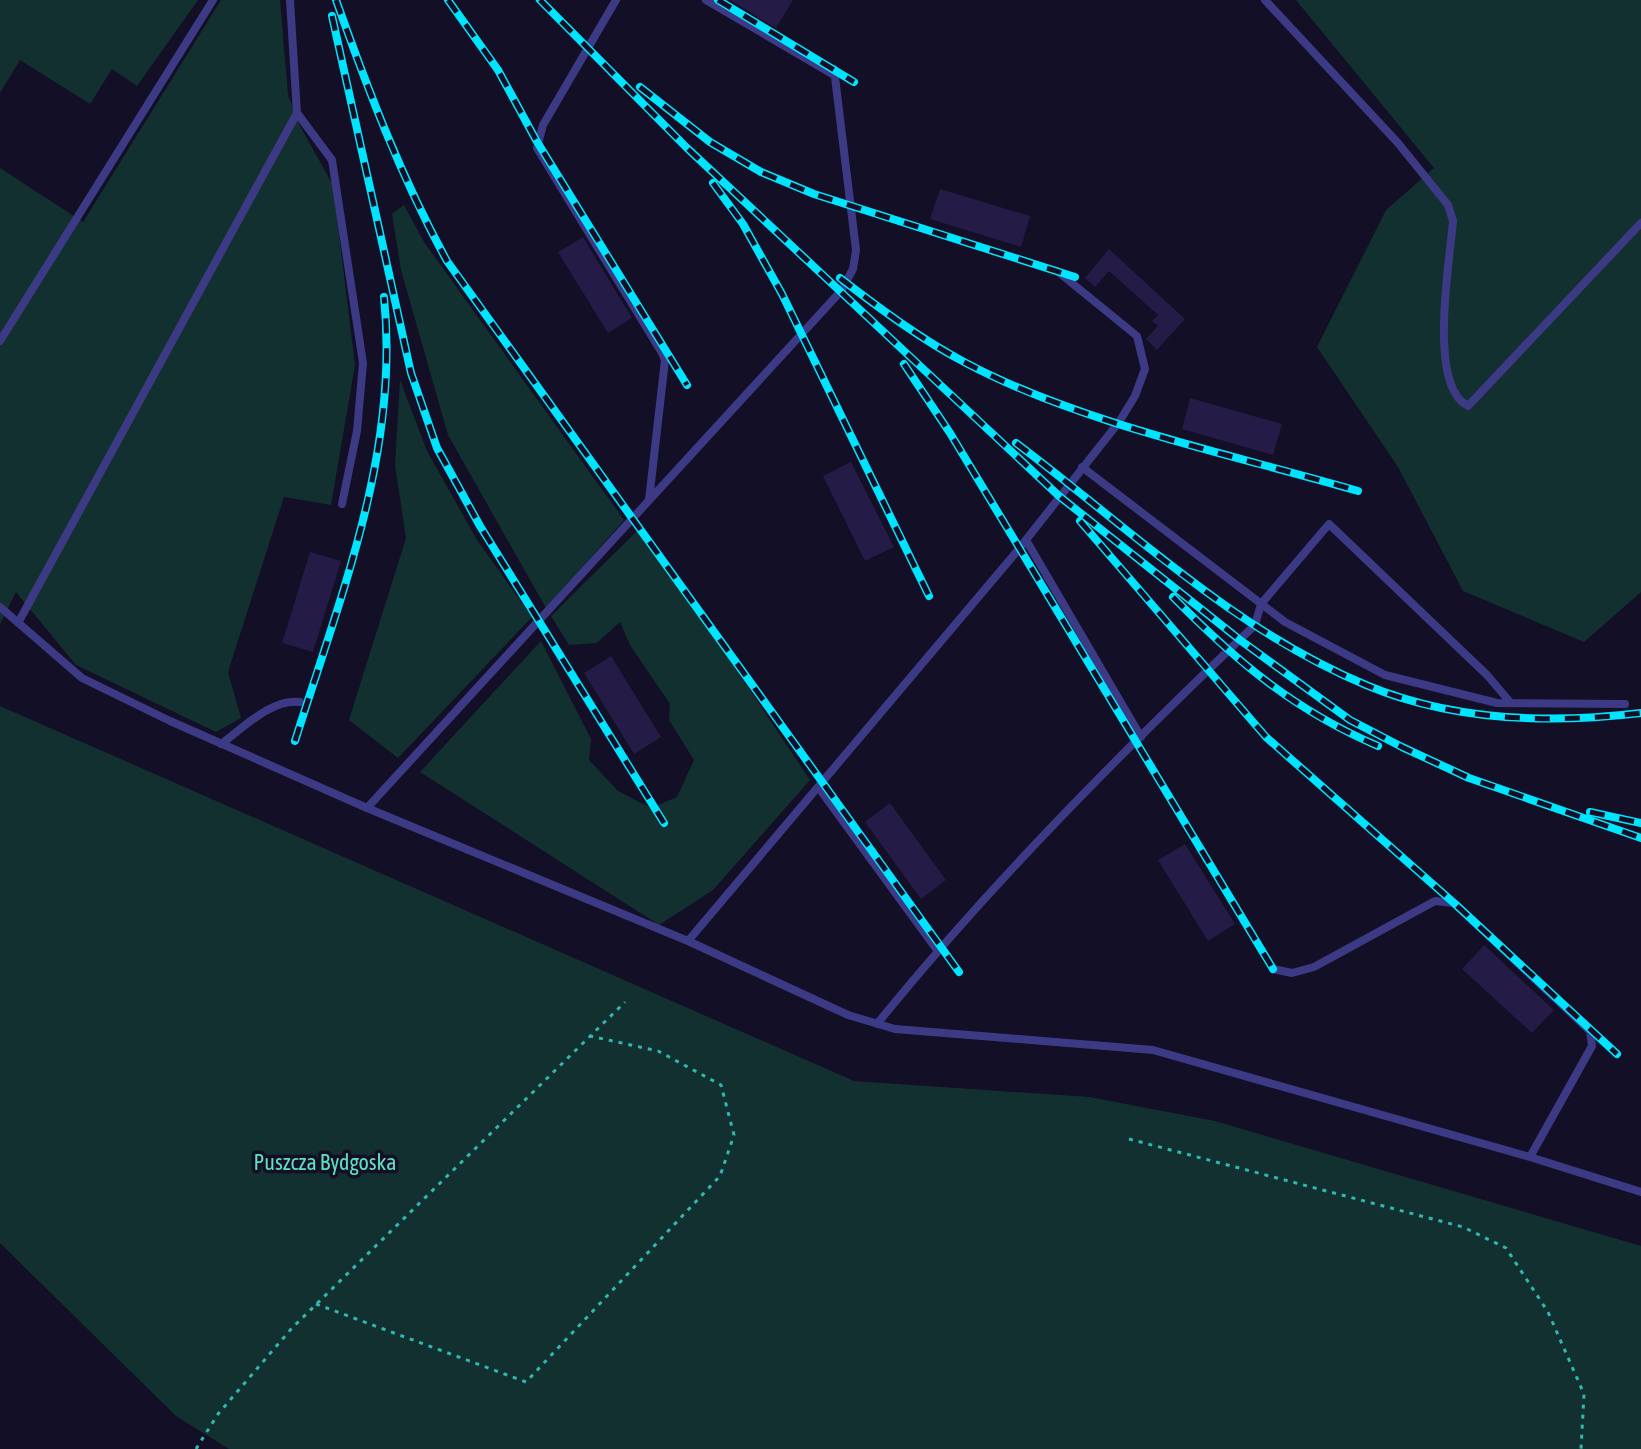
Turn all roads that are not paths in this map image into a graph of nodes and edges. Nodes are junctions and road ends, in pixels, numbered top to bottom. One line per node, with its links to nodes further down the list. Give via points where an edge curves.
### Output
1 (213, 0): 9 (lane)
2 (290, 0): 6 (lane)
3 (616, 0): 11 (lane, via 543,125 537,148 665,360)
4 (706, 0): 11 (lane, via 834,72 856,250 841,291)
5 (1265, 0): 7 (lane, via 1448,205 1453,221 1443,345 1462,403 1468,406)
6 (297, 113): 12 (lane, via 332,160 363,363 357,431); 16 (lane)
7 (1641, 223)
8 (1057, 271): 10 (lane, via 1129,328 1145,358 1131,403)
9 (0, 341)
10 (1082, 467): 13 (lane); 14 (lane)
11 (649, 501): 23 (lane)
12 (342, 504)
13 (1026, 540): 20 (lane); 22 (lane)
14 (1261, 604): 18 (lane, via 1385,675); 18 (lane, via 1329,524); 20 (lane, via 1255,625)
15 (0, 607): 16 (lane)
16 (18, 623): 21 (lane, via 82,678)
17 (300, 702): 21 (lane, via 275,706)
18 (1510, 702): 19 (lane)
19 (1625, 704)
20 (1141, 737): 25 (lane)
21 (221, 744): 23 (lane)
22 (818, 787): 24 (lane); 25 (lane)
23 (367, 808): 24 (lane)
24 (688, 941): 27 (lane)
25 (937, 950): 27 (lane)
26 (1273, 969): 28 (lane, via 1292,973 1314,967 1435,901 1454,903 1590,1031 1592,1046)
27 (877, 1024): 28 (lane, via 1153,1050)
28 (1530, 1157): 29 (lane)
29 (1641, 1192)

